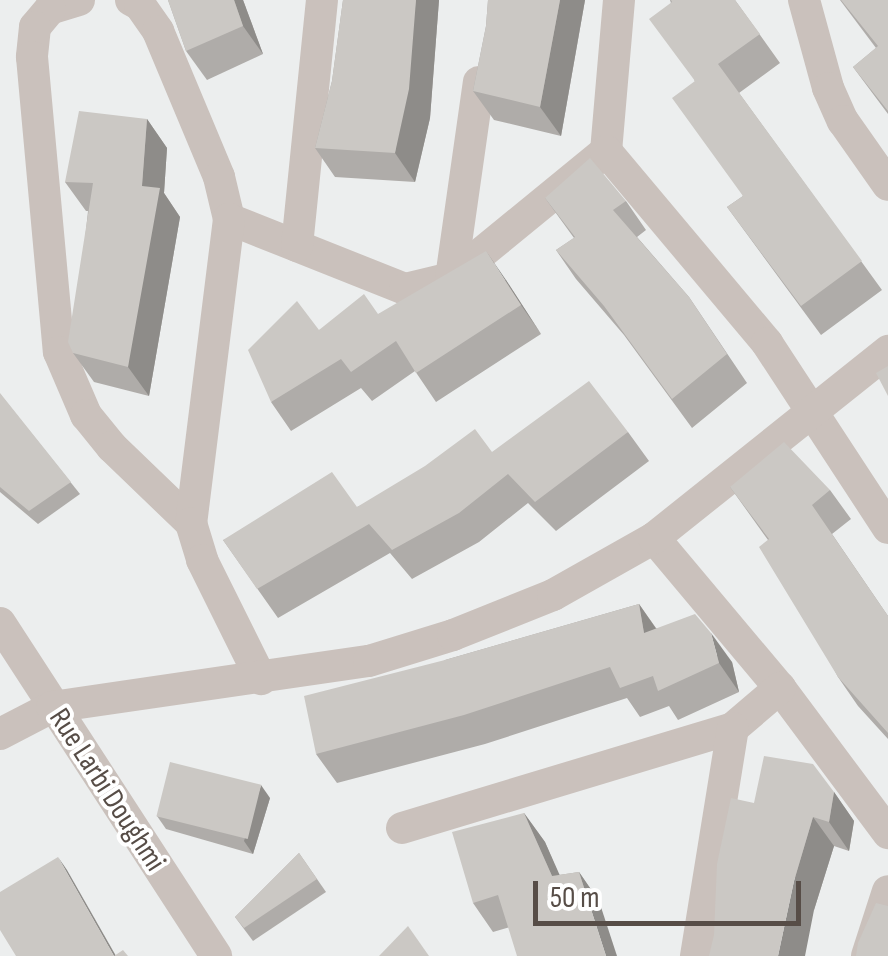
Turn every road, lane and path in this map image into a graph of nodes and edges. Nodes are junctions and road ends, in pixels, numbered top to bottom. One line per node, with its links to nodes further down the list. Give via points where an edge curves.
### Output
1 (79, 0): 14 (street, via 50,9 35,27 32,57 58,352 86,415)
2 (131, 0): 9 (street, via 158,31 220,177)
3 (322, 0): 10 (street)
4 (619, 0): 7 (street)
5 (804, 0): 8 (street, via 828,88)
6 (479, 82): 11 (street)
7 (606, 151): 11 (street); 13 (street, via 768,343)
8 (888, 185)
9 (229, 220): 10 (street); 14 (street)
10 (297, 246): 11 (street, via 405,289)
11 (451, 278)
12 (888, 351): 13 (street)
13 (810, 412): 15 (street); 16 (street)
14 (190, 523): 18 (street)
15 (888, 528)
16 (654, 538): 18 (street, via 553,596 453,635 369,661); 19 (street)
17 (0, 623): 20 (street, Rue Larbi Doughmi)
18 (261, 680): 20 (street)
19 (780, 688): 21 (street); 24 (street)
20 (52, 707): 22 (street); 26 (street, Rue Larbi Doughmi)
21 (734, 728): 23 (street); 27 (street)
22 (0, 734)
23 (402, 828)
24 (888, 833)
25 (888, 891): 28 (street)
26 (216, 956)
27 (696, 956)
28 (868, 956)

